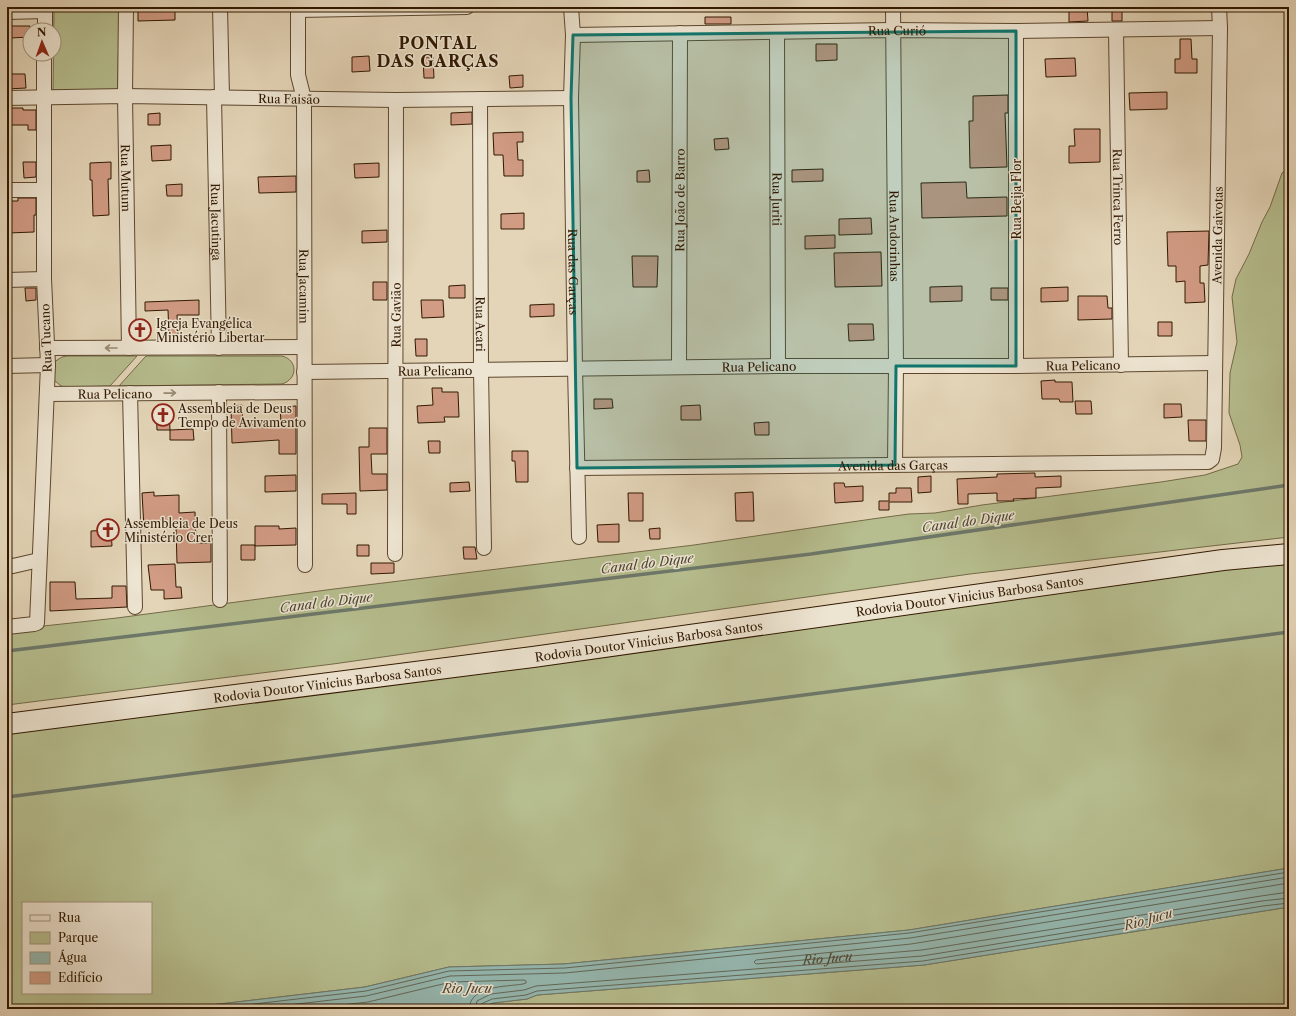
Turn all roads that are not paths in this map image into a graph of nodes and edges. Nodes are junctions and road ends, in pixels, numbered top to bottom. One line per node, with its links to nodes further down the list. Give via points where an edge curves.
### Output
1 (126, 7): 19 (street, Rua Mutum)
2 (220, 7): 20 (street, Rua Jacutinga)
3 (467, 7): 8 (street)
4 (571, 7): 17 (street, Rua das Garças)
5 (893, 7): 12 (street, Rua Andorinhas)
6 (1219, 7): 11 (street, Avenida Gaivotas)
7 (45, 9): 9 (street); 10 (street)
8 (298, 9): 23 (street, Rua Jacamim, via 298,75)
9 (7, 12)
10 (45, 22)
11 (1220, 28): 13 (street, Rua Curió); 35 (street, Avenida Gaivotas)
12 (892, 30): 14 (street, Rua Curió); 15 (street, Rua Curió); 40 (street, Rua Andorinhas)
13 (1116, 30): 14 (street, Rua Curió); 37 (street, Rua Trinca Ferro)
14 (1016, 31): 41 (street, Rua Beija Flor)
15 (777, 32): 16 (street, Rua Curió); 39 (street, Rua Juriti)
16 (680, 33): 17 (street, Rua Curió); 43 (street, Rua João de Barro)
17 (573, 35): 24 (street, Rua das Garças)
18 (44, 62): 22 (street, Rua Tucano)
19 (125, 96): 20 (street, Rua Faisão); 22 (street, Rua Faisão); 33 (street, Rua Mutum)
20 (218, 97): 23 (street, Rua Faisão); 34 (street, Rua Jacutinga)
21 (7, 98): 22 (street, Rua Faisão)
22 (43, 98): 28 (street, Rua Tucano)
23 (304, 98): 26 (street, Rua Faisão); 31 (street, Rua Jacamim)
24 (571, 98): 25 (street, Rua Faisão); 42 (street, Rua das Garças)
25 (480, 99): 26 (street, Rua Faisão); 44 (street, Rua Acari)
26 (396, 100): 45 (street, Rua Gavião)
27 (7, 190): 28 (street)
28 (44, 190): 30 (street, Rua Tucano)
29 (7, 280): 30 (street)
30 (44, 280): 32 (street, Rua Tucano)
31 (304, 347): 34 (street); 46 (street, Rua Jacamim)
32 (47, 348): 33 (street, one-way to 32); 36 (street, Rua Tucano)
33 (129, 348): 34 (street)
34 (219, 348)
35 (1214, 364): 37 (street, Rua Pelicano); 51 (street, Avenida Gaivotas, via 1214,448 1212,459)
36 (48, 365): 38 (street); 50 (street, Rua Tucano)
37 (1121, 365): 41 (street, Rua Pelicano)
38 (7, 366)
39 (778, 366): 40 (street, Rua Pelicano); 43 (street, Rua Pelicano)
40 (896, 366): 41 (street, Rua Pelicano); 52 (street, Rua Andorinhas)
41 (1016, 366)
42 (574, 368): 43 (street, Rua Pelicano); 44 (street, Rua Pelicano); 53 (street, Rua das Garças)
43 (679, 368)
44 (481, 370): 45 (street, Rua Pelicano); 55 (street, Rua Acari)
45 (395, 371): 46 (street, Rua Pelicano); 56 (street, Rua Gavião)
46 (304, 372): 48 (street, Rua Jacamim)
47 (219, 392): 48 (street, Rua Pelicano); 49 (street, Rua Pelicano, one-way to 47); 61 (street)
48 (304, 392): 60 (street, Rua Jacamim)
49 (130, 393): 50 (street, Rua Pelicano); 62 (street)
50 (47, 394): 58 (street, Rua Tucano)
51 (1208, 462): 52 (street, Avenida das Garças)
52 (895, 465): 53 (street, Avenida das Garças)
53 (577, 468): 54 (street, Rua das Garças)
54 (579, 537)
55 (484, 548)
56 (395, 554)
57 (1289, 554): 64 (main road, Rodovia Doutor Vinícius Barbosa Santos, via 1223,560 533,657)
58 (39, 560): 59 (street); 63 (street, Rua Tucano, via 37,623)
59 (7, 565)
60 (304, 565)
61 (220, 600)
62 (135, 607)
63 (7, 627)
64 (7, 724)

